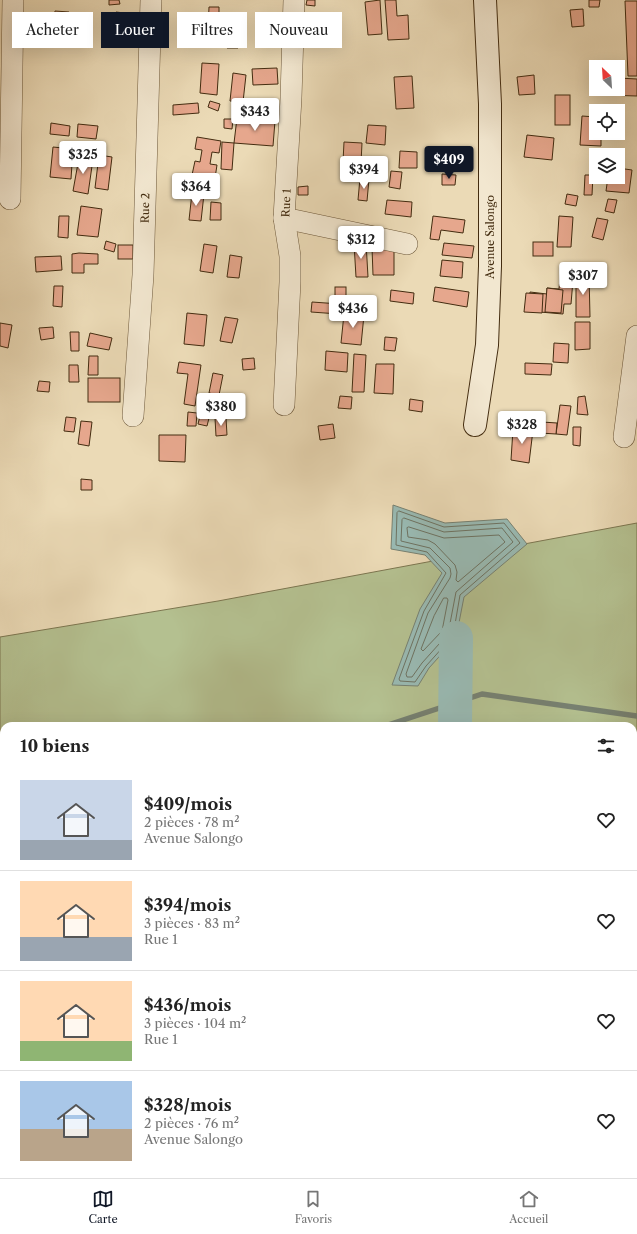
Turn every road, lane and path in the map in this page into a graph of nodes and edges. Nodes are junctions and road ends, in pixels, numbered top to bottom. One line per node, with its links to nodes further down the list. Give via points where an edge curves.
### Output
1 (14, 0): 5 (street)
2 (151, 0): 10 (street, Rue 2, via 143,275)
3 (294, 0): 6 (street, Rue 1, via 292,98)
4 (485, 0): 11 (street, Avenue Salongo, via 490,104 490,266 487,345)
5 (10, 198)
6 (284, 218): 7 (street); 9 (street, Rue 1, via 290,256)
7 (407, 244)
8 (637, 336): 12 (street)
9 (284, 405)
10 (132, 416)
11 (475, 425)
12 (624, 436)

